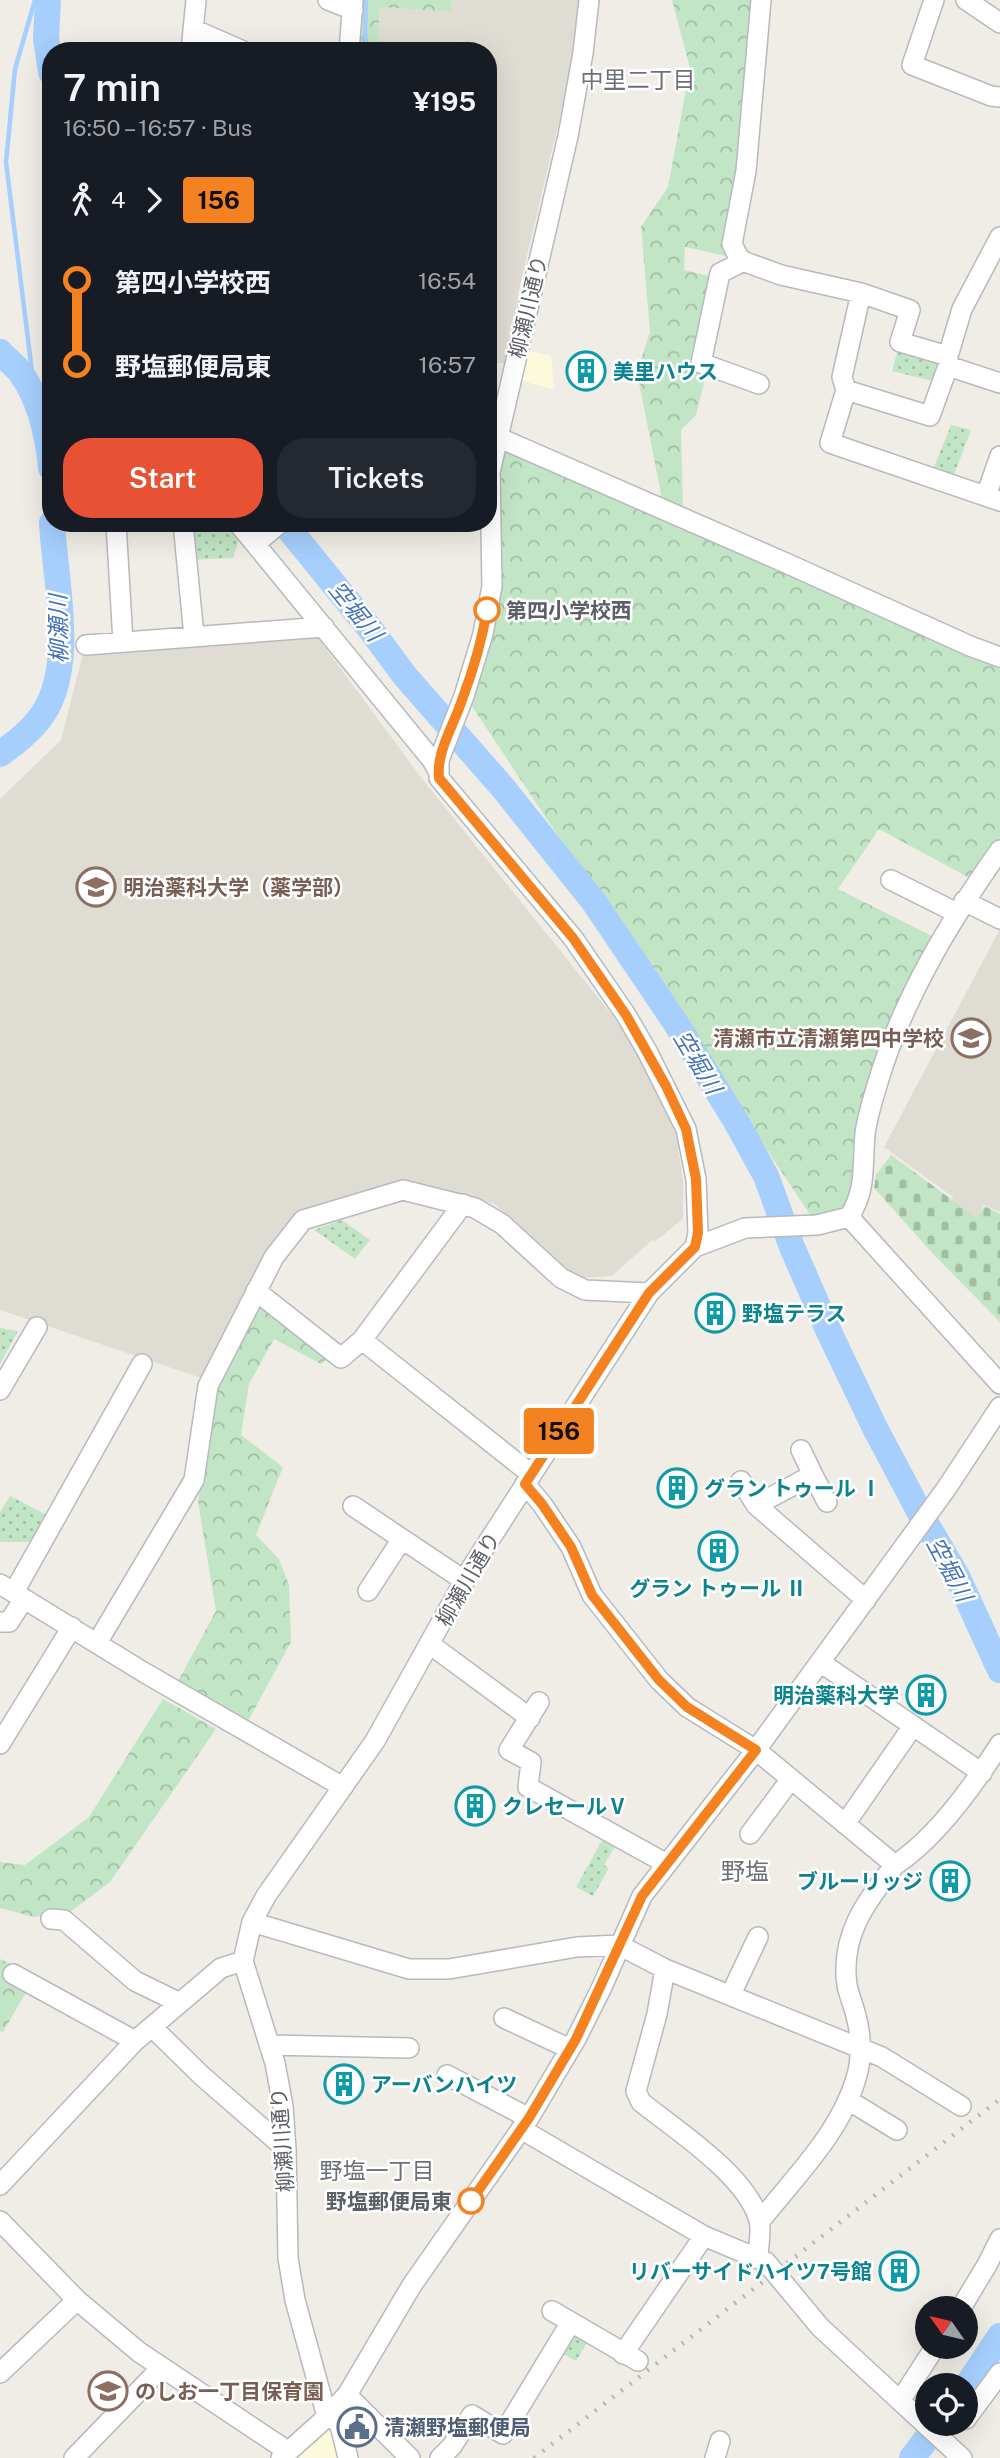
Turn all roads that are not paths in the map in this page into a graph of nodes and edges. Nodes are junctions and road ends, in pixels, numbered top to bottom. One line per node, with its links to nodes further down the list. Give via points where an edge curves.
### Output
1 (196, 0): 9 (street)
2 (328, 0): 7 (street)
3 (590, 0): 21 (street, 柳瀬川通り, via 568,136)
4 (761, 0): 15 (street, via 746,172 732,244)
5 (934, 0): 13 (street, via 912,65)
6 (966, 0): 8 (street)
7 (353, 5): 12 (street)
8 (1000, 23)
9 (193, 29): 10 (street); 11 (street)
10 (192, 42)
11 (223, 42)
12 (350, 42)
13 (1000, 97)
14 (1000, 237): 17 (street, via 962,309)
15 (744, 261): 16 (street); 19 (street, via 720,274 701,363)
16 (861, 293): 17 (street, via 910,310 900,342); 20 (street, via 842,377)
17 (948, 361): 18 (street); 20 (street, via 930,416)
18 (1000, 383)
19 (759, 384)
20 (846, 390): 24 (street, via 830,443)
21 (497, 419)
22 (497, 437): 35 (street)
23 (1000, 456): 24 (street)
24 (993, 499)
25 (117, 532): 33 (street)
26 (184, 532): 32 (street)
27 (246, 532): 30 (street)
28 (269, 532): 30 (street)
29 (491, 532): 36 (street, 柳瀬川通り, via 492,586 483,634)
30 (256, 543): 31 (street)
31 (324, 627): 32 (street); 36 (street)
32 (194, 636): 33 (street)
33 (123, 642): 34 (street)
34 (86, 645)
35 (1000, 657)
36 (439, 765): 43 (street, via 439,778 573,938 626,1015 666,1086 692,1152)
37 (1000, 850): 39 (street)
38 (891, 880): 39 (street)
39 (961, 907): 40 (street); 42 (street, via 905,1009 878,1081 865,1133 863,1181)
40 (1000, 919)
41 (463, 1203): 44 (street, via 403,1190 303,1220 274,1257); 45 (street, via 502,1224 561,1279 585,1290); 47 (street)
42 (849, 1217): 43 (street, via 817,1224 746,1228); 49 (street)
43 (695, 1247): 45 (street, 柳瀬川通り)
44 (256, 1291): 47 (street, via 341,1358); 66 (street, via 208,1386 194,1480)
45 (649, 1293): 54 (street, 柳瀬川通り)
46 (37, 1327): 50 (street)
47 (362, 1340): 54 (street)
48 (142, 1364): 62 (street)
49 (1000, 1384)
50 (0, 1390)
51 (1000, 1407): 63 (street)
52 (801, 1450): 53 (street)
53 (813, 1475): 56 (street); 57 (street)
54 (528, 1479): 60 (street, 柳瀬川通り); 72 (street, via 571,1547 598,1605 659,1680 687,1707)
55 (741, 1481): 57 (street)
56 (827, 1502)
57 (756, 1505): 63 (street)
58 (352, 1506): 59 (street)
59 (402, 1539): 60 (street); 61 (street)
60 (464, 1581): 67 (street, 柳瀬川通り)
61 (368, 1591)
62 (13, 1592): 64 (street, via 9,1622); 65 (street)
63 (866, 1600): 68 (street)
64 (0, 1622)
65 (72, 1627): 66 (street); 70 (street)
66 (97, 1643): 75 (street)
67 (431, 1645): 75 (street, 柳瀬川通り, via 376,1741); 78 (street, via 535,1710 509,1750 531,1762 528,1787)
68 (820, 1662): 69 (street); 72 (street)
69 (913, 1726): 73 (street); 76 (street)
70 (0, 1744)
71 (998, 1747): 73 (street)
72 (756, 1750): 74 (street); 78 (street)
73 (982, 1773): 79 (street, via 916,1852)
74 (791, 1779): 76 (street); 77 (street)
75 (343, 1787): 81 (street, 柳瀬川通り)
76 (845, 1824): 79 (street)
77 (750, 1834)
78 (667, 1864): 83 (street, via 642,1896)
79 (895, 1865): 94 (street, via 867,1898 848,1955 847,1985)
80 (51, 1919): 88 (street, via 64,1920 135,1980)
81 (251, 1922): 83 (street, via 409,1969 449,1969 577,1947); 84 (street, 柳瀬川通り)
82 (758, 1937): 87 (street)
83 (619, 1945): 85 (street); 95 (street)
84 (243, 1961): 88 (street, via 221,1968); 92 (street, 柳瀬川通り)
85 (665, 1969): 87 (street); 104 (street, via 636,2091 641,2102 699,2146 744,2192)
86 (13, 1974): 91 (street)
87 (731, 1994): 94 (street)
88 (180, 2003): 90 (street)
89 (504, 2018): 95 (street)
90 (152, 2026): 91 (street); 101 (street)
91 (135, 2041): 102 (street)
92 (269, 2045): 93 (street); 101 (street, 柳瀬川通り, via 283,2106)
93 (409, 2048)
94 (860, 2048): 97 (street, via 858,2073); 98 (street)
95 (570, 2049): 99 (street)
96 (447, 2076): 99 (street)
97 (848, 2100): 100 (street); 104 (street, via 825,2138)
98 (961, 2106)
99 (525, 2123): 105 (street); 116 (street, via 412,2285)
100 (897, 2130)
101 (286, 2149): 119 (street, 柳瀬川通り, via 288,2258 295,2300)
102 (0, 2185)
103 (0, 2221): 109 (street)
104 (760, 2221): 107 (street)
105 (704, 2236): 107 (street); 111 (street, via 630,2358)
106 (1000, 2239): 108 (street)
107 (758, 2258): 117 (street, via 820,2327)
108 (968, 2296)
109 (77, 2300): 113 (street); 114 (street)
110 (552, 2311): 111 (street)
111 (571, 2322): 126 (street, via 503,2434 472,2415)
112 (927, 2359): 117 (street)
113 (161, 2368): 122 (street, via 280,2446); 123 (street)
114 (0, 2373)
115 (1000, 2373): 118 (street)
116 (347, 2395): 119 (street); 125 (street)
117 (900, 2401): 121 (street)
118 (978, 2402)
119 (330, 2414): 122 (street); 124 (street, 柳瀬川通り, via 341,2429)
120 (953, 2436): 121 (street)
121 (947, 2444): 127 (street)
122 (284, 2456)
123 (74, 2458)
124 (348, 2458)
125 (410, 2458)
126 (440, 2458)
127 (962, 2458)

